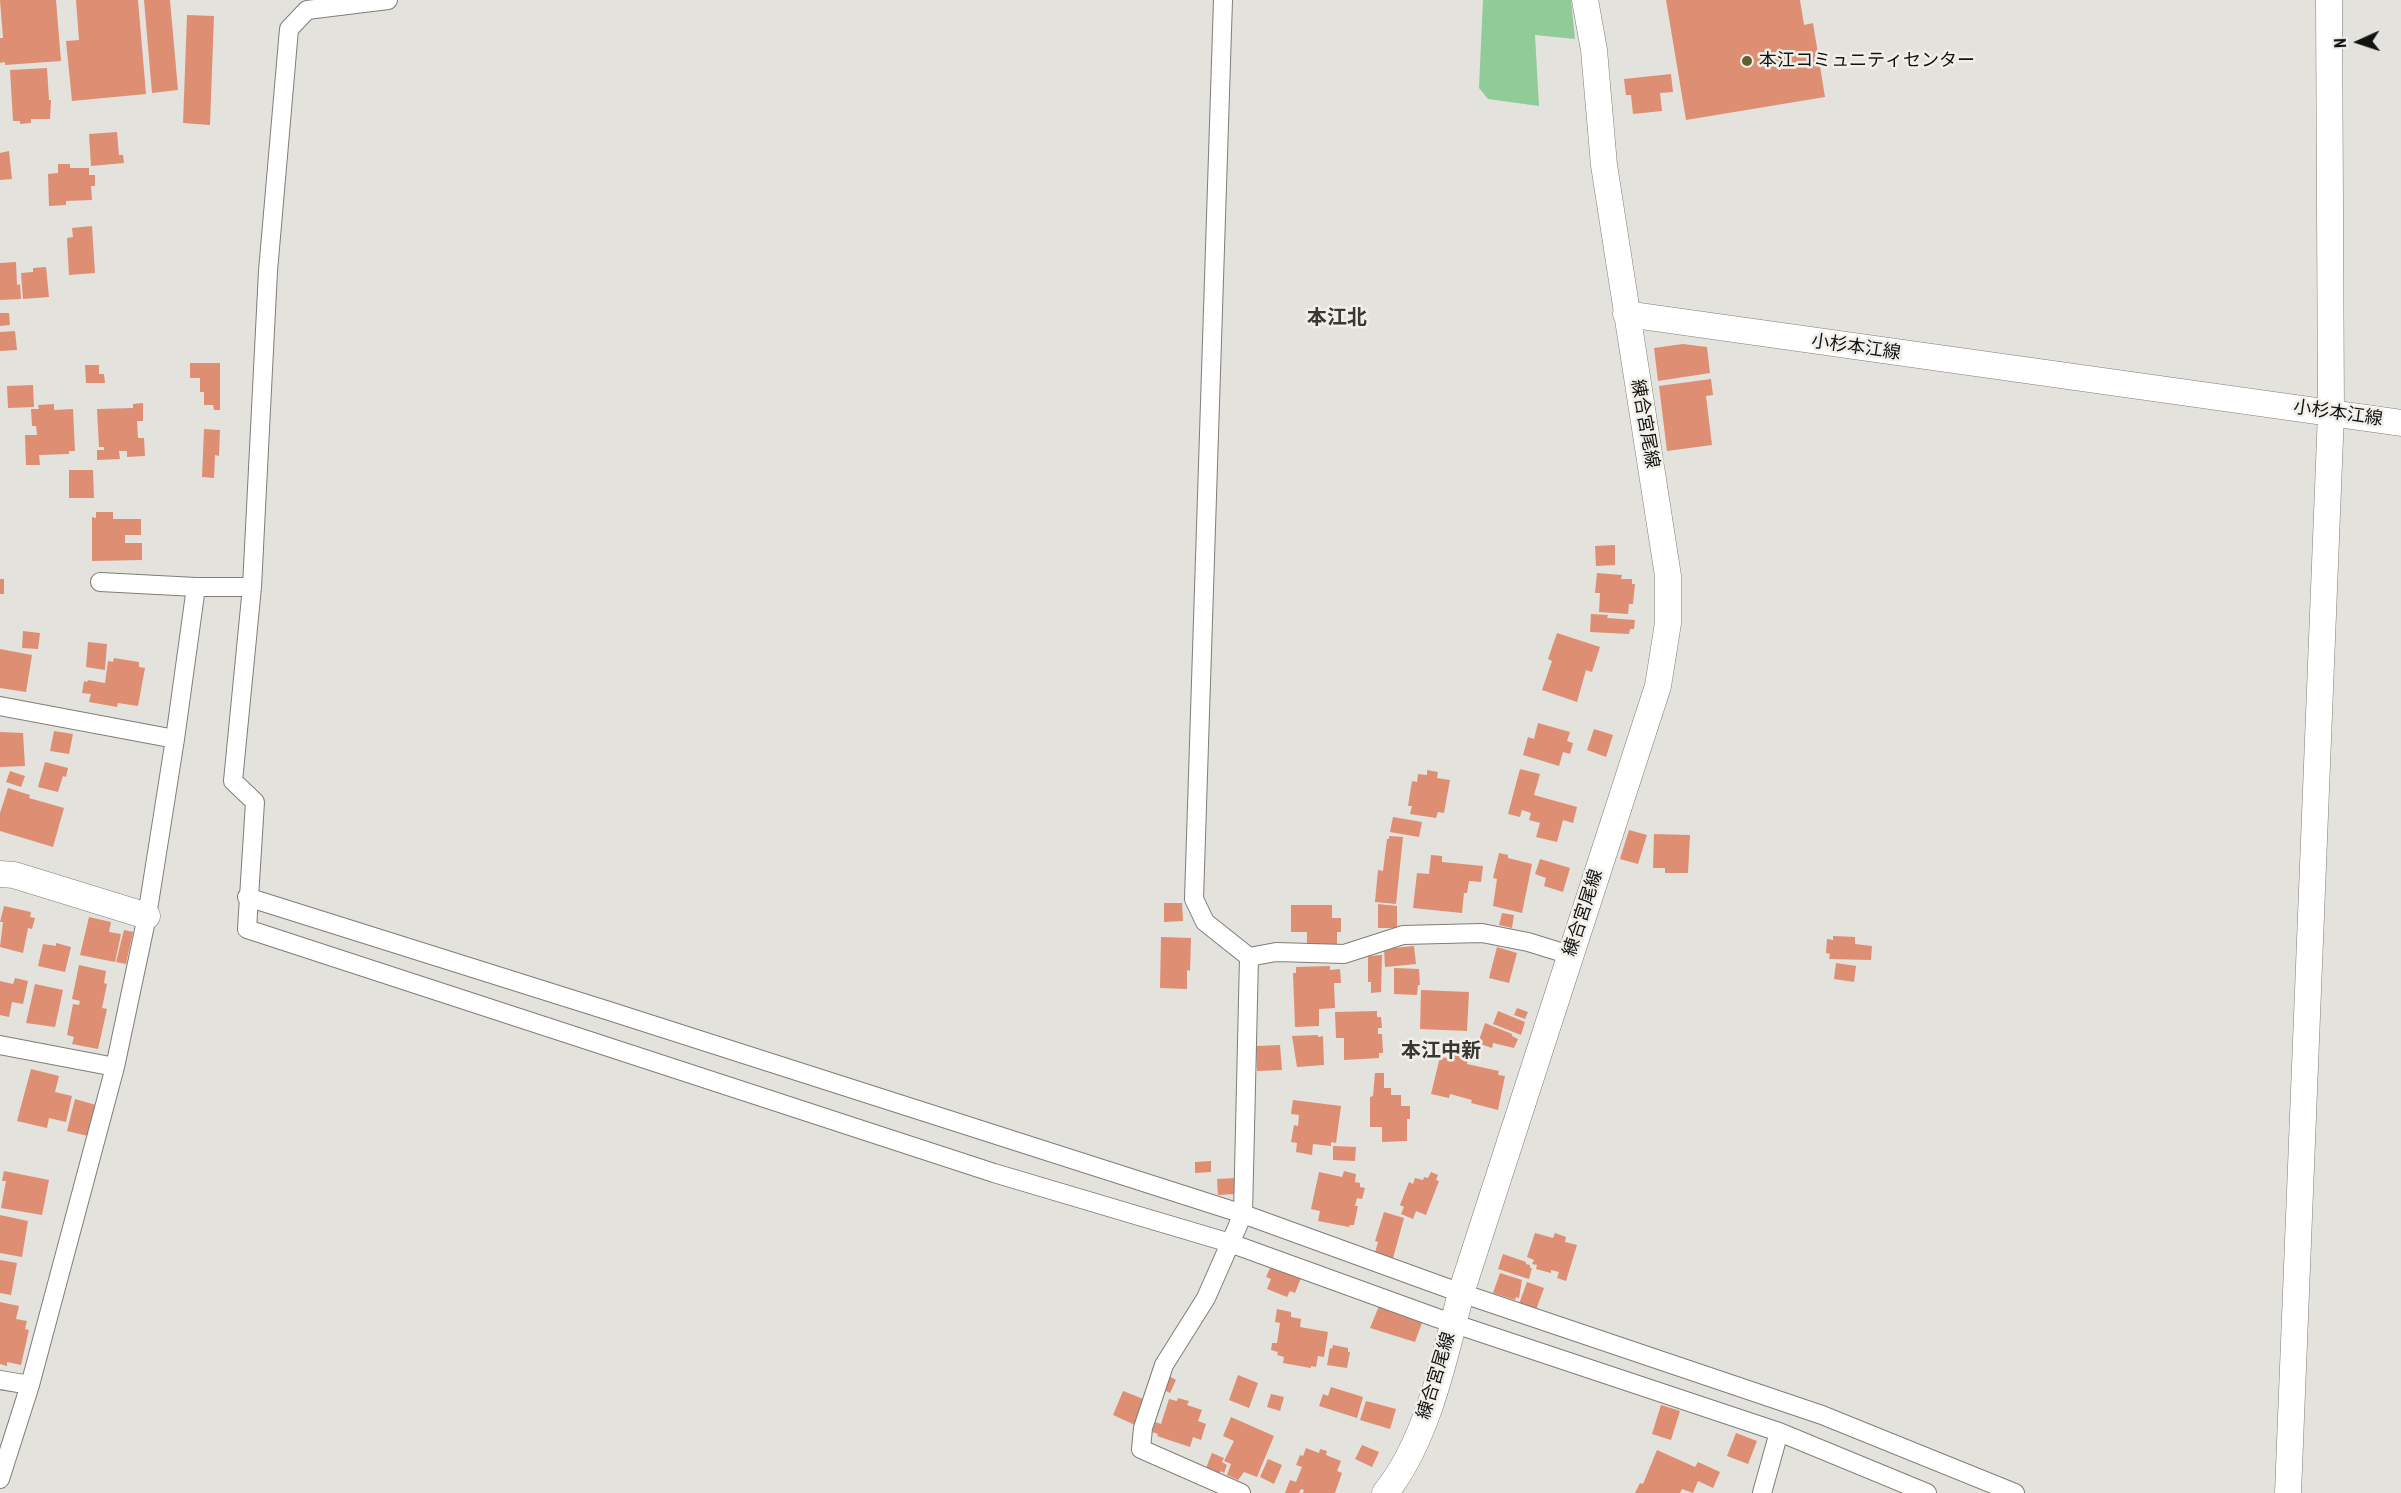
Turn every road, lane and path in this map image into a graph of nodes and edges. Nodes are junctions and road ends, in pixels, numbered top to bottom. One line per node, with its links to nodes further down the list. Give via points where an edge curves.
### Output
1 (388, 0): 10 (street, via 307,10 289,29 268,271)
2 (1223, 0): 17 (street, via 1194,899 1205,922)
3 (1585, 0): 5 (main road)
4 (2329, 0): 6 (main road)
5 (1626, 314): 6 (main road, 小杉本江線); 16 (main road, 練合宮尾線, via 1668,576 1668,623 1658,686)
6 (2331, 413): 7 (main road, 小杉本江線); 33 (main road)
7 (2401, 423)
8 (100, 582): 9 (street)
9 (196, 587): 10 (street); 12 (street)
10 (252, 587): 14 (street, via 233,781 255,802)
11 (0, 706): 12 (street)
12 (176, 739): 15 (street)
13 (0, 874): 15 (main road)
14 (248, 897): 20 (street); 21 (street, via 247,929 994,1173)
15 (147, 916): 19 (street)
16 (1570, 955): 17 (street, via 1528,942 1471,933 1403,935 1344,954 1276,952); 22 (main road, 練合宮尾線)
17 (1249, 957): 20 (street)
18 (0, 1045): 19 (street)
19 (115, 1067): 25 (street)
20 (1243, 1214): 21 (street); 22 (street)
21 (1230, 1243): 23 (street); 28 (street, via 1206,1298 1164,1365 1140,1449)
22 (1461, 1293): 23 (main road, 練合宮尾線); 32 (street, via 1822,1415)
23 (1453, 1323): 26 (street); 29 (main road, 練合宮尾線, via 1417,1439)
24 (0, 1380): 25 (street)
25 (30, 1385): 27 (street)
26 (1779, 1432): 30 (street); 31 (street)
27 (0, 1479)
28 (1241, 1493)
29 (1385, 1493)
30 (1762, 1493)
31 (1927, 1493)
32 (2015, 1493)
33 (2288, 1493)

